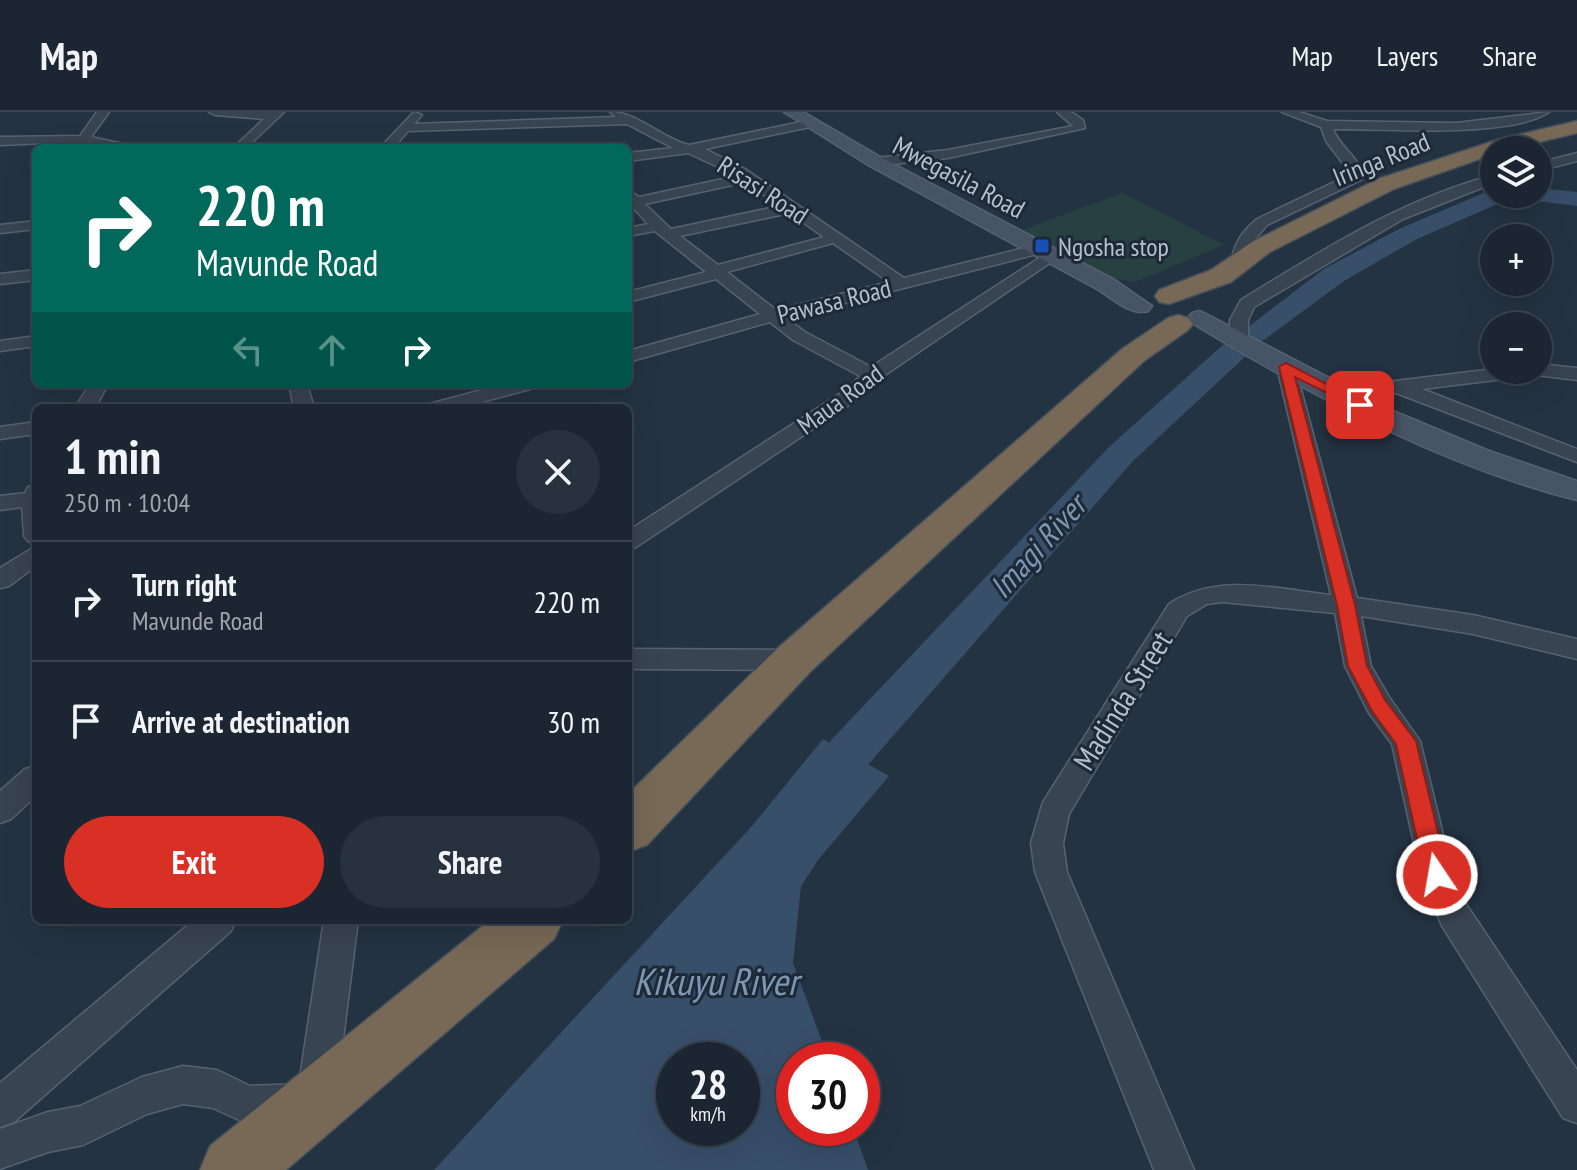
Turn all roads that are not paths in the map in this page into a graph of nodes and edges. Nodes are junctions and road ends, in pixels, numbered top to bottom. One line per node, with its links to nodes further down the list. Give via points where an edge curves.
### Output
1 (103, 112): 19 (street)
2 (215, 112): 9 (street)
3 (419, 112): 15 (street)
4 (616, 112): 10 (street, Risasi Road)
5 (792, 112): 11 (street, Mwegasila Road)
6 (1063, 112): 26 (street, via 1079,122 1079,128 948,154)
7 (1288, 112): 12 (street)
8 (1543, 112): 13 (street)
9 (275, 114): 20 (street)
10 (630, 120): 15 (street); 22 (street, Risasi Road, via 667,143)
11 (811, 124): 22 (street); 26 (street, Mwegasila Road)
12 (1326, 125): 13 (street); 38 (street, via 1334,147 1358,176 1284,209 1253,231)
13 (1469, 126): 16 (street)
14 (1577, 127): 17 (highway, Iringa Road)
15 (405, 128): 21 (street)
16 (1491, 136)
17 (1538, 136)
18 (0, 141): 19 (street, via 52,138)
19 (80, 144)
20 (243, 144)
21 (390, 144)
22 (690, 149): 24 (street); 28 (street, Risasi Road)
23 (1480, 152): 38 (highway, Iringa Road, via 1386,184)
24 (632, 156)
25 (1577, 157): 27 (street)
26 (876, 162): 37 (street, Mwegasila Road)
27 (1552, 163)
28 (748, 178): 30 (street); 31 (street, Risasi Road)
29 (1480, 182): 47 (street, via 1383,225 1247,304 1239,320)
30 (632, 198): 34 (street)
31 (792, 208): 34 (street); 36 (street, Risasi Road)
32 (32, 225): 33 (street)
33 (0, 229)
34 (664, 230): 35 (street); 39 (street)
35 (632, 232)
36 (835, 238): 39 (street); 42 (street, Risasi Road)
37 (1046, 253): 42 (street, Pawasa Road); 44 (street, Mwegasila Road); 53 (street, Maua Road)
38 (1230, 269): 44 (highway)
39 (715, 272): 43 (street); 45 (street)
40 (32, 275): 41 (street)
41 (0, 279)
42 (902, 284): 45 (street, Pawasa Road)
43 (632, 296)
44 (1171, 310): 47 (street, Mwegasila Road); 71 (highway, via 1133,355)
45 (776, 315): 49 (street, Pawasa Road); 53 (street, via 799,336)
46 (32, 342): 48 (street)
47 (1239, 342): 50 (street, Mwegasila Road)
48 (0, 346)
49 (632, 356)
50 (1286, 367): 57 (street, Mwegasila Road); 68 (street)
51 (1552, 372): 52 (street)
52 (1577, 374)
53 (872, 375): 65 (street, Maua Road, via 854,393)
54 (1480, 377): 56 (street)
55 (512, 388): 58 (street)
56 (1400, 388): 57 (street); 61 (street)
57 (1338, 394): 62 (street, Mwegasila Road, via 1470,453)
58 (451, 404)
59 (32, 429): 60 (street)
60 (0, 433)
61 (1577, 456)
62 (1577, 491)
63 (32, 497): 64 (street)
64 (0, 503)
65 (632, 539)
66 (32, 557): 67 (street)
67 (0, 580)
68 (1346, 605): 69 (street, Madinda Street, via 1537,637); 79 (street, via 1358,666 1406,741 1437,875 1454,915); 83 (street, Madinda Street, via 1221,594 1192,600 1178,610 1054,811 1047,843 1051,872)
69 (1577, 649)
70 (632, 659): 71 (street)
71 (794, 660): 74 (highway)
72 (32, 782): 73 (street)
73 (0, 810)
74 (632, 825)
75 (214, 924): 80 (street)
76 (340, 924): 78 (street)
77 (529, 924): 78 (highway)
78 (316, 1103): 81 (street, via 248,1105 217,1089 183,1085 142,1096 83,1125); 82 (highway)
79 (1577, 1104)
80 (0, 1108)
81 (0, 1149)
82 (234, 1170)
83 (1174, 1170)

